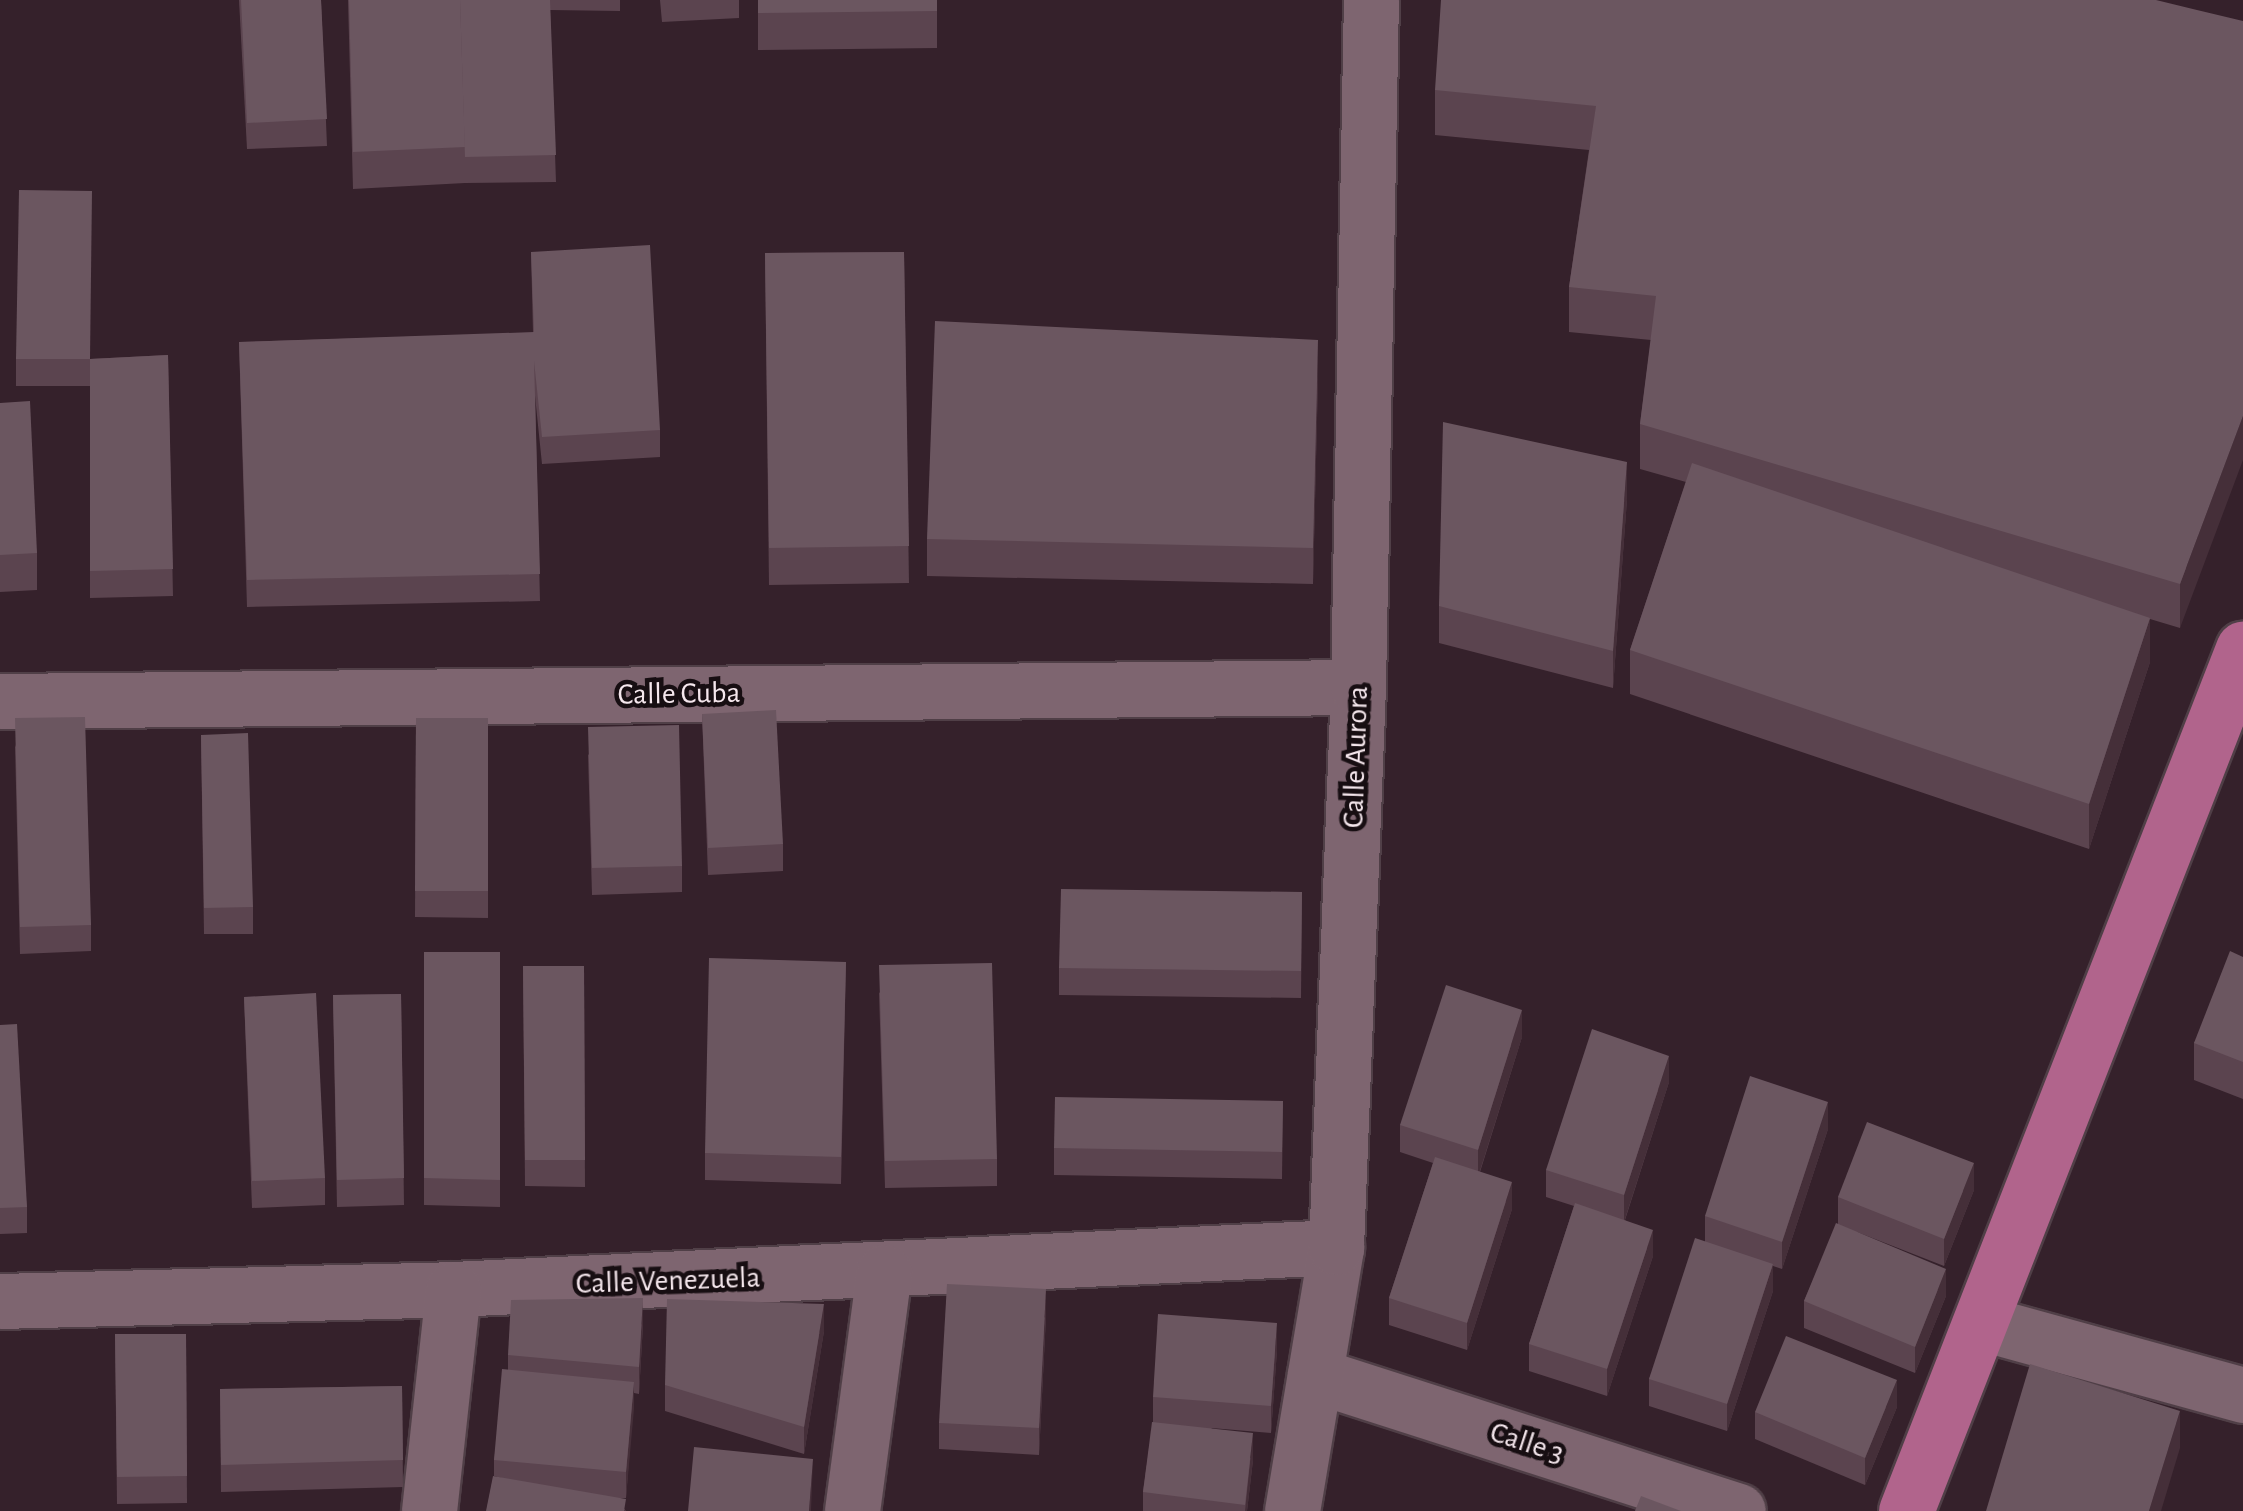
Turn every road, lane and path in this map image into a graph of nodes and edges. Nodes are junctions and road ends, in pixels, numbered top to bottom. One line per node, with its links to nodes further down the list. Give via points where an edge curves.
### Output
1 (1371, 0): 3 (street, Calle Aurora)
2 (2243, 649): 9 (main road)
3 (1358, 687): 4 (street, Calle Cuba); 5 (street, Calle Aurora)
4 (0, 701)
5 (1336, 1246): 6 (street, Calle Venezuela); 10 (street, Calle Aurora)
6 (884, 1272): 7 (street, Calle Venezuela); 13 (street)
7 (453, 1289): 8 (street, Calle Venezuela); 12 (street)
8 (0, 1300)
9 (1982, 1322): 11 (street); 16 (main road)
10 (1315, 1375): 14 (street, Calle Aurora); 15 (street, Calle 3)
11 (2243, 1395)
12 (429, 1511)
13 (852, 1511)
14 (1292, 1511)
15 (1738, 1511)
16 (1906, 1511)

